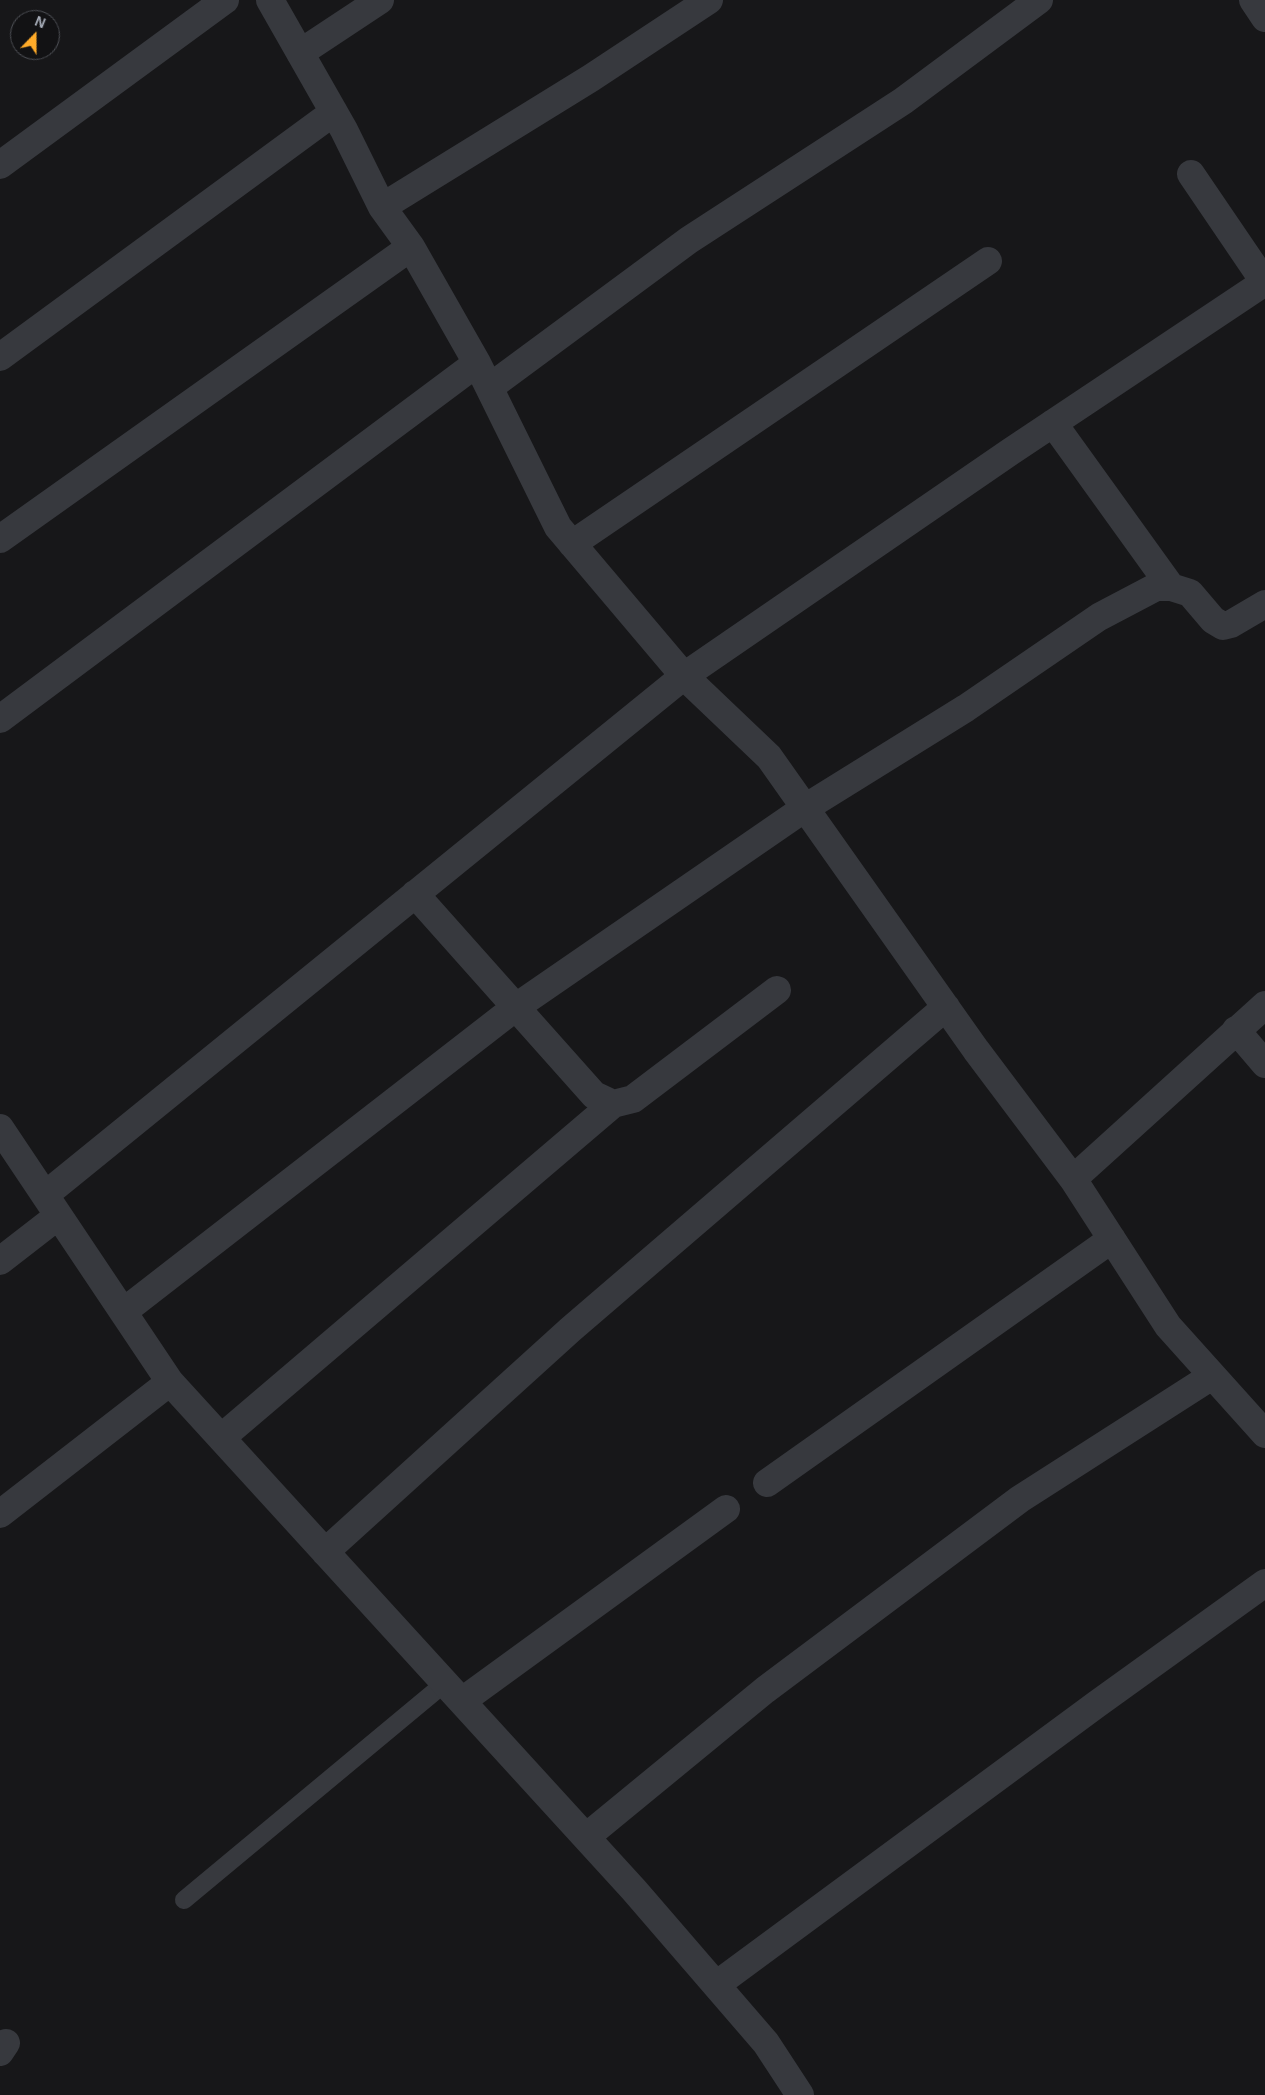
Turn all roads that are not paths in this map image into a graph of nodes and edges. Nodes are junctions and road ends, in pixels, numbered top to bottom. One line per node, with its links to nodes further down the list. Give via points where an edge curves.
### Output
1 (224, 0): 10 (street)
2 (270, 0): 8 (street)
3 (380, 0): 8 (street)
4 (709, 0): 12 (street, via 591,78)
5 (1038, 0): 18 (street, via 902,101 689,240)
6 (1253, 0): 7 (street)
7 (1265, 18)
8 (300, 53): 9 (street)
9 (334, 112): 12 (street); 16 (street)
10 (0, 165)
11 (1191, 174): 15 (street)
12 (382, 207): 13 (street)
13 (411, 247): 17 (street); 20 (street)
14 (988, 261): 21 (street)
15 (1265, 282): 19 (street)
16 (0, 357)
17 (477, 363): 18 (street); 25 (street)
18 (490, 387): 21 (street, via 558,527)
19 (1053, 423): 22 (street); 24 (street)
20 (0, 539)
21 (572, 544): 24 (street)
22 (1171, 587): 23 (street, via 1190,593 1213,620 1223,626); 26 (street, via 1156,587 1099,617 966,708)
23 (1265, 604)
24 (684, 676): 26 (street, via 769,757); 27 (street)
25 (0, 719)
26 (805, 808): 30 (street); 31 (street)
27 (415, 894): 30 (street); 37 (street)
28 (777, 990): 34 (street, via 633,1099)
29 (1265, 1005): 32 (street)
30 (516, 1007): 34 (street, via 594,1095); 40 (street)
31 (946, 1007): 36 (street); 48 (street, via 571,1328)
32 (1236, 1030): 33 (street); 36 (street)
33 (1265, 1064)
34 (613, 1104): 44 (street)
35 (0, 1128): 37 (street)
36 (1073, 1179): 38 (street)
37 (52, 1205): 39 (street); 40 (street)
38 (1112, 1239): 41 (street, via 1168,1326); 45 (street)
39 (0, 1261)
40 (123, 1312): 42 (street)
41 (1212, 1376): 43 (street); 51 (street, via 1020,1499 765,1690)
42 (170, 1382): 44 (street); 47 (street)
43 (1265, 1434)
44 (221, 1438): 48 (street)
45 (767, 1483)
46 (726, 1509): 50 (street)
47 (0, 1514)
48 (325, 1552): 50 (street)
49 (1265, 1583): 53 (street)
50 (453, 1692): 51 (street); 52 (lane)
51 (586, 1837): 53 (street)
52 (184, 1900)
53 (716, 1985): 54 (street, via 766,2043)
54 (800, 2095)

